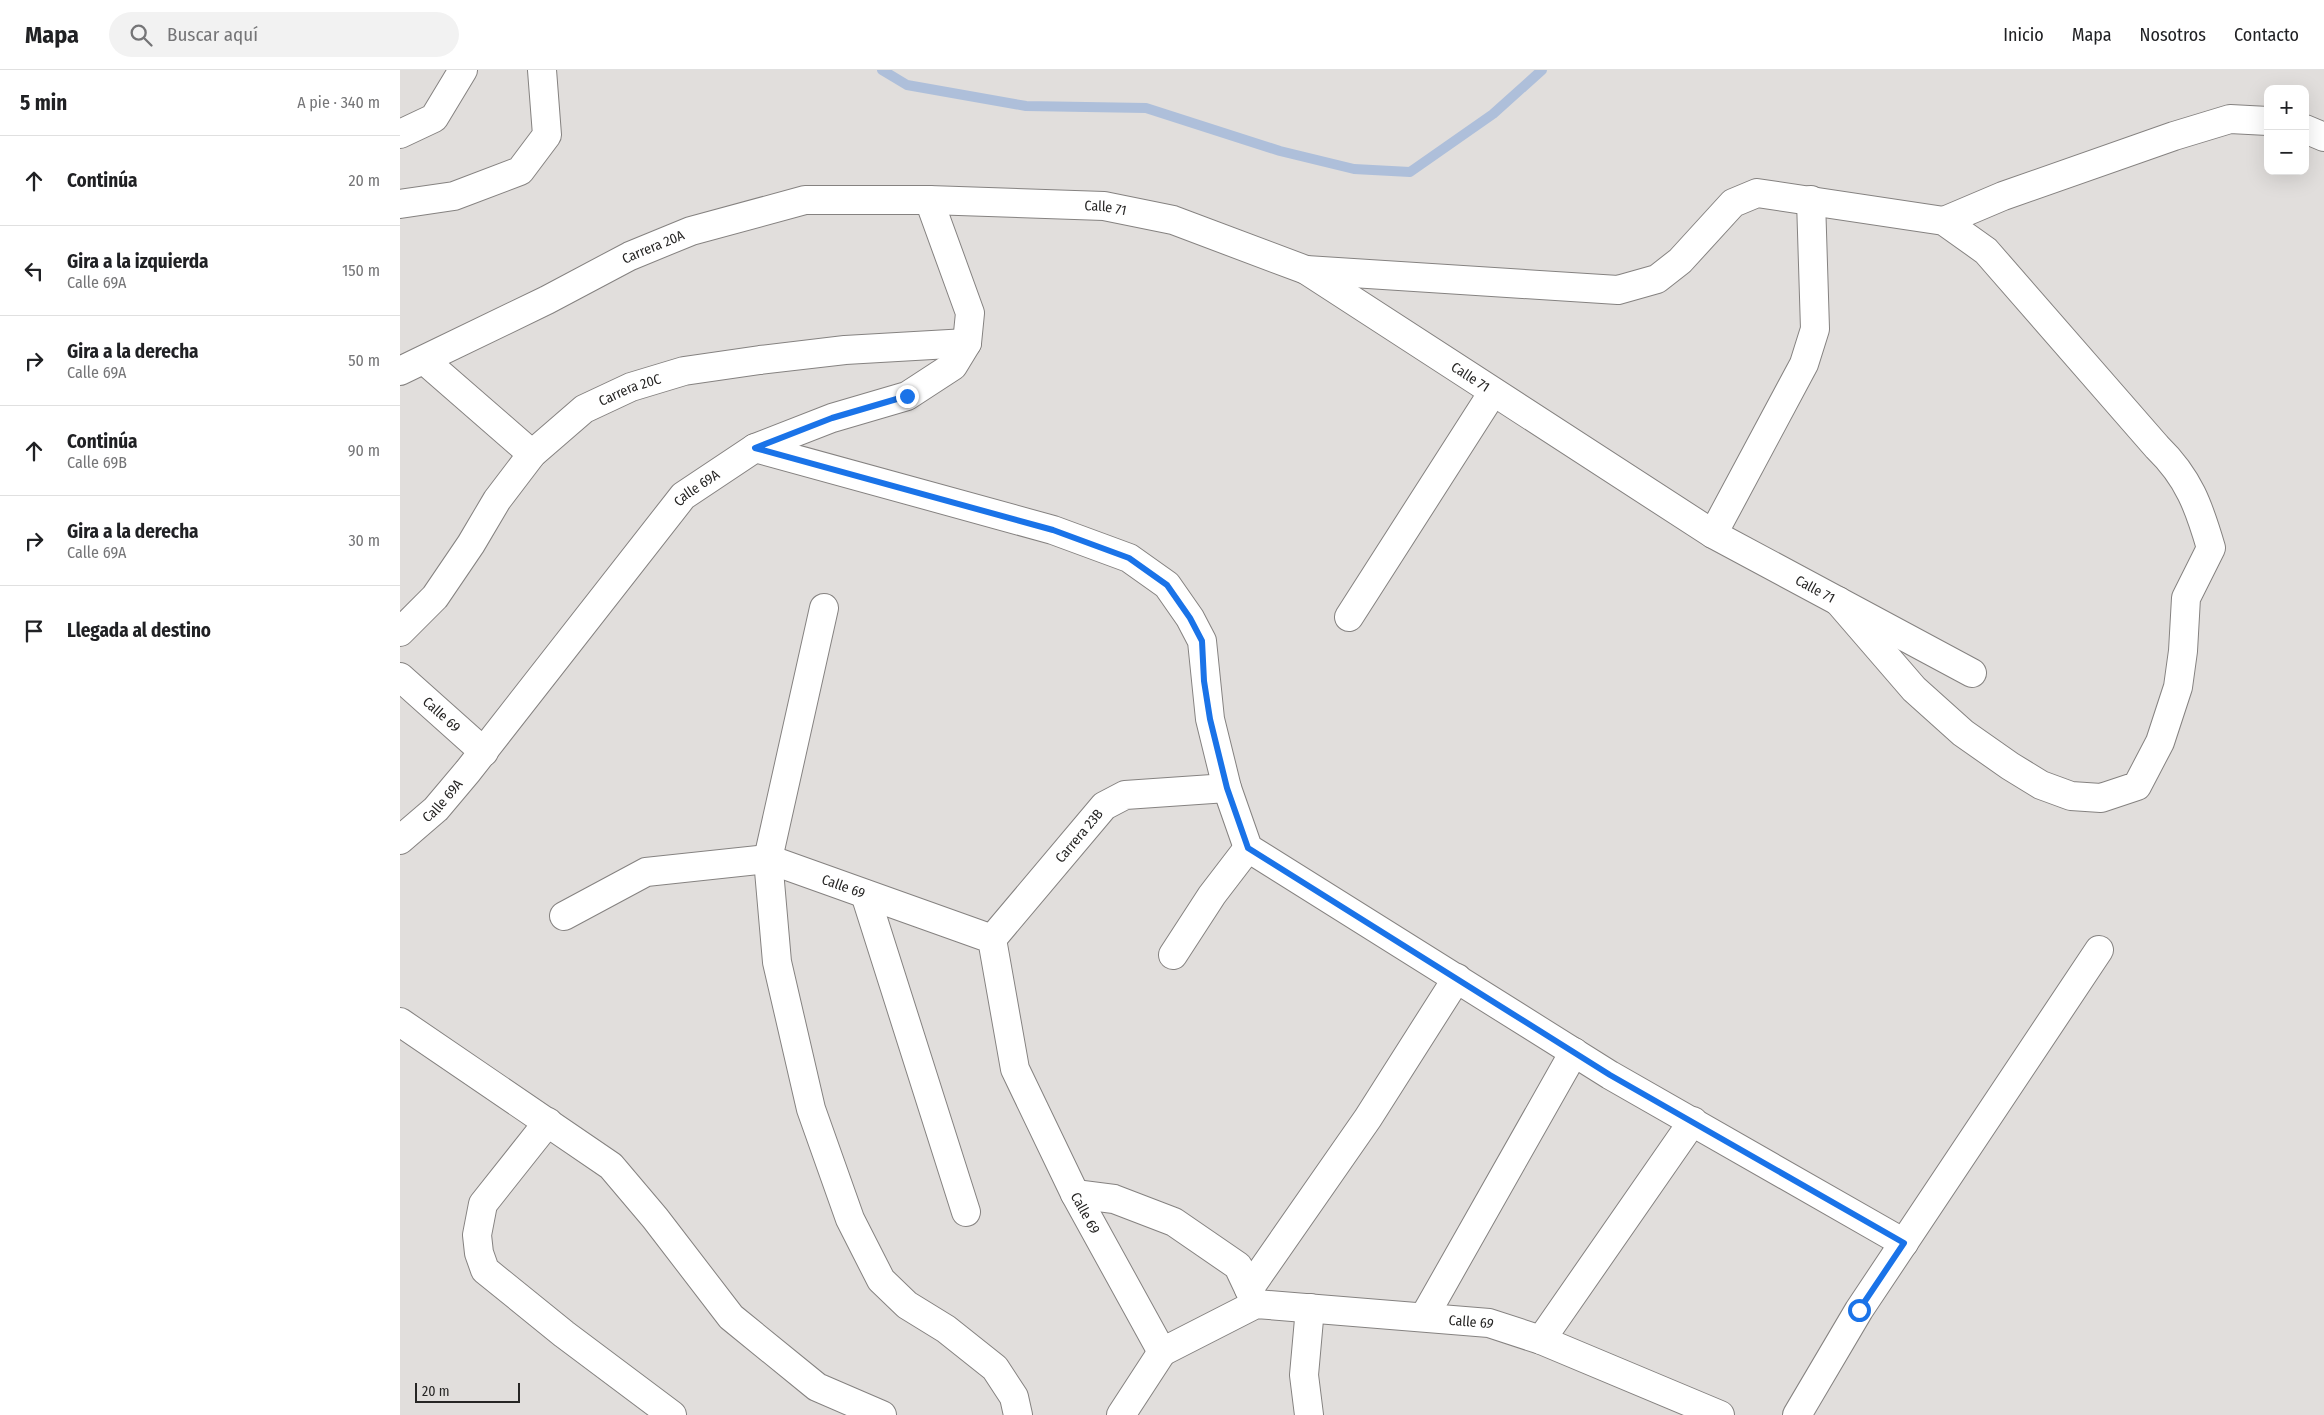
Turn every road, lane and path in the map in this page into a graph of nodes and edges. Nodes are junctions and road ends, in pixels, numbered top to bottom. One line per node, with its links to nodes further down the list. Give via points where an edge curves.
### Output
1 (463, 70): 5 (street, via 434,118)
2 (542, 70): 9 (street, via 547,135 520,171 454,196)
3 (2264, 121): 10 (street, via 2230,119 2193,130 2003,196)
4 (2309, 130): 6 (street)
5 (400, 134)
6 (2324, 138)
7 (928, 200): 11 (street, Calle 71, via 1104,206 1173,220); 12 (street, Calle 69A, via 970,313); 13 (street, Carrera 20A, via 805,200 692,231 630,256)
8 (1811, 200): 10 (street); 11 (street, via 1758,193 1733,203 1680,261 1657,279 1618,290); 17 (street, via 1815,329 1804,364)
9 (400, 204)
10 (1944, 222): 18 (street, via 1986,251 2018,285 2175,464 2198,506 2211,548 2186,598 2178,687 2160,742 2137,786 2100,798 2071,796 2041,785 2010,766 1963,733 1914,689)
11 (1306, 270): 14 (street, Calle 71)
12 (967, 343): 15 (street, Calle 69A, via 953,366 907,396 832,418); 16 (street, Carrera 20C, via 845,350 684,372 631,387 584,409)
13 (412, 366): 16 (street)
14 (1494, 392): 17 (street, Calle 71); 20 (street)
15 (755, 448): 24 (street, Calle 69A, via 683,496); 25 (street, via 1053,530 1129,558 1167,585 1202,641 1210,719)
16 (532, 454): 21 (street, Carrera 20C, via 496,500 435,597)
17 (1713, 534): 18 (street, Calle 71)
18 (1838, 601): 22 (street, Calle 71)
19 (824, 608): 28 (street)
20 (1349, 616)
21 (400, 632)
22 (1972, 673)
23 (400, 677): 24 (street, Calle 69)
24 (484, 752): 26 (street, Calle 69A, via 436,809)
25 (1227, 788): 27 (street); 31 (street, Carrera 23B, via 1125,795 1104,806)
26 (400, 840)
27 (1248, 848): 33 (street, via 1212,895); 34 (street)
28 (768, 859): 29 (street, Calle 69); 30 (street, Calle 69, via 646,872); 49 (street, via 777,962 812,1109 850,1219 880,1280 907,1305 946,1329 995,1368 1014,1397)
29 (865, 894): 31 (street, Calle 69); 40 (street)
30 (564, 916)
31 (992, 939): 39 (street, Calle 69, via 1015,1069)
32 (2099, 950): 41 (street)
33 (1173, 955)
34 (1457, 978): 36 (street); 42 (street)
35 (400, 1022): 38 (street)
36 (1574, 1052): 37 (street); 44 (street)
37 (1692, 1121): 41 (street); 45 (street)
38 (548, 1122): 47 (street, via 483,1204 477,1235 485,1270); 48 (street, via 611,1166 731,1317 817,1388)
39 (1075, 1194): 42 (street, via 1114,1199 1174,1222 1238,1266); 46 (street, Calle 69)
40 (966, 1212)
41 (1904, 1243): 53 (street, via 1859,1310)
42 (1253, 1297): 43 (street, Calle 69); 46 (street)
43 (1310, 1308): 44 (street, Calle 69); 51 (street, via 1304,1375)
44 (1424, 1318): 45 (street, Calle 69, via 1489,1323)
45 (1542, 1340): 52 (street, Calle 69)
46 (1162, 1352): 50 (street)
47 (672, 1415)
48 (882, 1415)
49 (1018, 1415)
50 (1121, 1415)
51 (1309, 1415)
52 (1720, 1415)
53 (1797, 1415)

